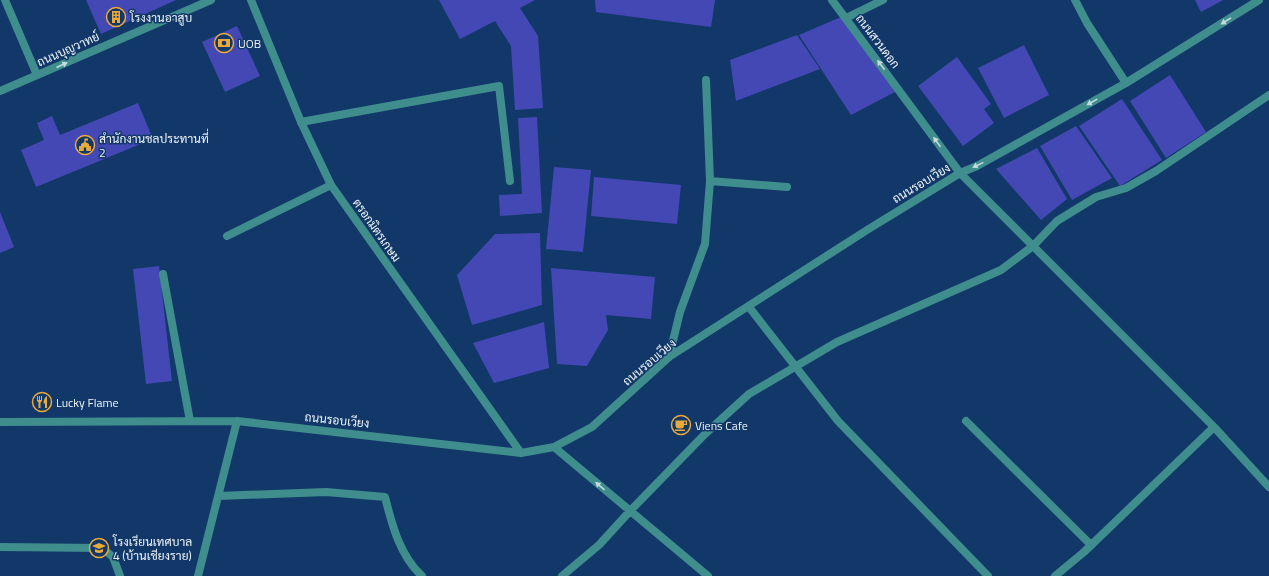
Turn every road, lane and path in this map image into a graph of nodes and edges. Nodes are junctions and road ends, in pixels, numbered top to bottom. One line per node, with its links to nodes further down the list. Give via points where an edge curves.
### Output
1 (5, 0): 9 (street)
2 (210, 0): 9 (street, ถนนบุญวาทย์, one-way to 2)
3 (251, 0): 14 (street, ตรอกมิตรเกษม)
4 (832, 0): 8 (street, ถนนสวนดอก)
5 (883, 0): 8 (street)
6 (1075, 0): 11 (street)
7 (1259, 0): 11 (street, ถนนรอบเวียง, one-way to 11)
8 (846, 18): 15 (street, ถนนสวนดอก, one-way to 8)
9 (37, 76): 12 (street, ถนนบุญวาทย์)
10 (706, 80): 17 (street)
11 (1126, 83): 15 (street, ถนนรอบเวียง, one-way to 15)
12 (0, 91)
13 (1269, 95): 21 (street, via 1156,171 1126,188 1096,197 1057,221)
14 (301, 122): 16 (street, via 499,86); 18 (street, ตรอกมิตรเกษม)
15 (960, 173): 21 (street, ถนนสวนดอก); 23 (street, ถนนรอบเวียง)
16 (510, 181)
17 (710, 181): 19 (street); 24 (street, via 705,244 680,312)
18 (331, 186): 20 (street); 32 (street, ตรอกมิตรเกษม)
19 (787, 187)
20 (226, 236)
21 (1033, 246): 25 (street, via 1001,270 837,342); 30 (street, ถนนสวนดอก)
22 (163, 274): 26 (street)
23 (749, 307): 24 (street, ถนนรอบเวียง); 25 (street)
24 (669, 357): 31 (street, ถนนรอบเวียง, via 592,427)
25 (794, 366): 35 (street, via 749,394 705,434); 43 (street, via 838,421)
26 (190, 421): 27 (street, ถนนรอบเวียง); 29 (street, ถนนรอบเวียง)
27 (237, 421): 32 (street, ถนนรอบเวียง); 34 (street)
28 (966, 421): 36 (street)
29 (0, 422)
30 (1214, 427): 33 (street, ถนนสวนดอก); 36 (street)
31 (554, 447): 32 (street, ถนนรอบเวียง); 35 (street, one-way to 31)
32 (521, 452)
33 (1269, 486)
34 (219, 496): 39 (street); 40 (street, via 326,492 385,497 393,529 412,567)
35 (630, 511): 41 (street, via 599,545); 42 (street)
36 (1091, 545): 44 (street)
37 (0, 547): 38 (street, via 102,548 113,557)
38 (120, 576)
39 (198, 576)
40 (422, 576)
41 (562, 576)
42 (708, 576)
43 (988, 576)
44 (1055, 576)

